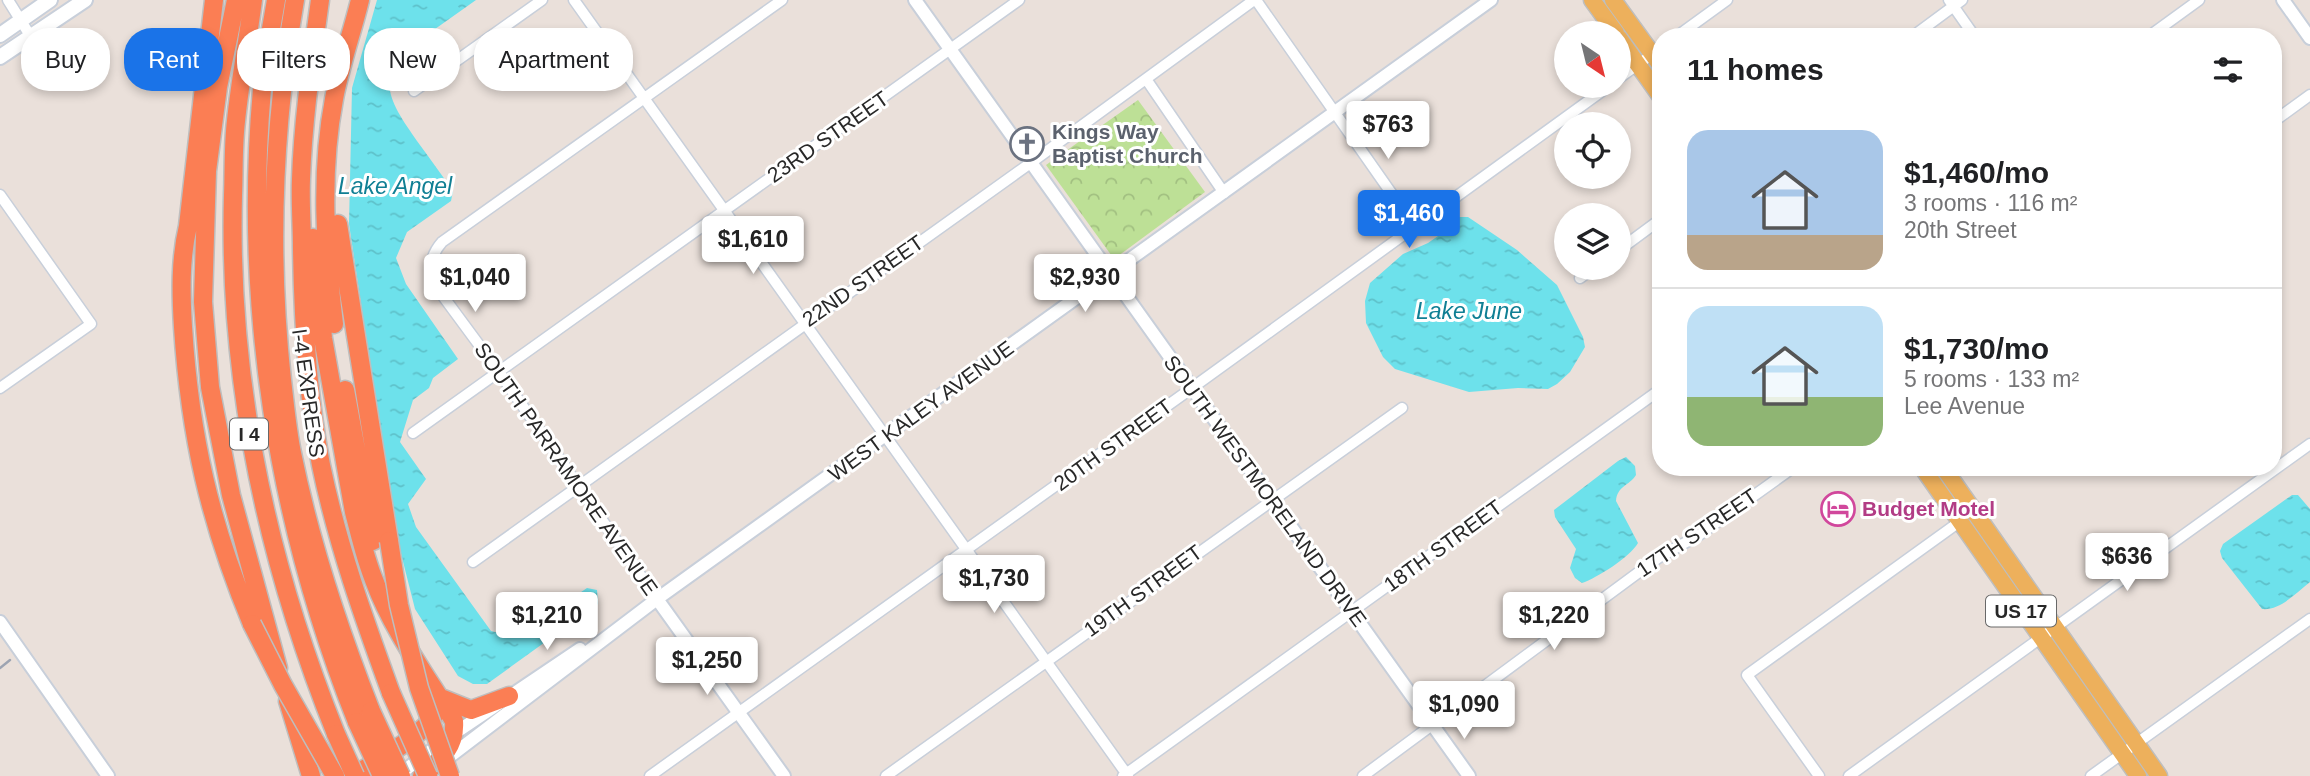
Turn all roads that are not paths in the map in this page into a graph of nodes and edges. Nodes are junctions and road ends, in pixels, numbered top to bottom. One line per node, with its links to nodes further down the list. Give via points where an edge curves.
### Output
1 (8, 0): 24 (street)
2 (50, 0): 24 (main road)
3 (85, 0): 27 (main road)
4 (212, 0): 56 (highway)
5 (236, 0): 81 (highway, via 206,171 204,302 210,387)
6 (253, 0): 104 (highway, I 4, bridge, via 235,133 232,245 237,343 271,537 299,637)
7 (275, 0): 95 (highway, I-4 EXPRESS, via 262,89 258,179 267,367 278,454 321,625)
8 (295, 0): 95 (highway, I-4 EXPRESS, via 284,63 274,181 275,317 291,450)
9 (320, 0): 52 (highway)
10 (360, 0): 33 (highway)
11 (542, 0): 40 (street)
12 (575, 0): 47 (street)
13 (782, 0): 47 (street)
14 (915, 0): 37 (street, SOUTH WESTMORELAND DRIVE)
15 (1019, 0): 37 (street, 23RD STREET)
16 (1255, 0): 44 (street, 22ND STREET); 49 (street)
17 (1491, 0): 49 (street, WEST KALEY AVENUE)
18 (1592, 0): 25 (main road)
19 (1613, 0): 36 (main road)
20 (1727, 0): 28 (street)
21 (2199, 0): 31 (street)
22 (2283, 0): 34 (street)
23 (1955, 2): 29 (street); 30 (street)
24 (22, 20): 26 (street); 32 (main road)
25 (1607, 21)
26 (26, 28)
27 (44, 28)
28 (1688, 28)
29 (1923, 28)
30 (1970, 28)
31 (2160, 28)
32 (0, 35)
33 (351, 37): 86 (highway, via 329,128 330,288 365,503); 108 (highway, bridge, via 335,167 339,240 399,605 419,688)
34 (2310, 38)
35 (21, 43): 39 (main road)
36 (1652, 49)
37 (951, 50): 51 (street, SOUTH WESTMORELAND DRIVE); 55 (street, 23RD STREET)
38 (1631, 54): 42 (main road)
39 (0, 57)
40 (460, 58)
41 (1652, 58): 42 (street)
42 (1638, 64): 43 (street); 45 (main road)
43 (1631, 69)
44 (1146, 79): 51 (street, 22ND STREET); 53 (street)
45 (1652, 84)
46 (2310, 95): 50 (street)
47 (645, 98): 55 (street); 62 (street, SOUTH PARRAMORE AVENUE, via 433,252 430,273 437,288)
48 (1592, 98): 58 (street, 20TH STREET)
49 (1336, 112): 53 (street, WEST KALEY AVENUE); 58 (street)
50 (2282, 115)
51 (1032, 162): 60 (street, SOUTH WESTMORELAND DRIVE); 61 (street, 22ND STREET)
52 (301, 180): 86 (highway, via 310,209 323,338 354,512 374,581); 107 (highway, bridge, via 303,314 321,465 358,599)
53 (1224, 193): 60 (street, WEST KALEY AVENUE)
54 (0, 195): 63 (street, via 91,324)
55 (724, 210): 61 (street); 62 (street, 23RD STREET)
56 (188, 226): 81 (highway, via 189,320 203,430 225,513); 87 (highway, via 181,307 194,436 218,536)
57 (1652, 226): 59 (street)
58 (1415, 227): 64 (street, 20TH STREET)
59 (1631, 241)
60 (1111, 275): 64 (street, SOUTH WESTMORELAND DRIVE); 68 (street, WEST KALEY AVENUE)
61 (806, 322): 68 (street); 75 (street, 22ND STREET)
62 (499, 372): 67 (street, 23RD STREET); 75 (street, SOUTH PARRAMORE AVENUE)
63 (0, 388)
64 (1192, 388): 76 (street, SOUTH WESTMORELAND DRIVE); 79 (street, 20TH STREET)
65 (1652, 397): 83 (street, 18TH STREET)
66 (1402, 408): 76 (street, 19TH STREET)
67 (413, 433)
68 (886, 436): 79 (street); 82 (street, WEST KALEY AVENUE)
69 (2310, 444): 70 (street)
70 (2282, 464)
71 (1781, 476): 96 (street, 17TH STREET, via 1699,535 1658,558)
72 (1928, 476): 78 (main road, US 17)
73 (1949, 476): 77 (main road, US 17)
74 (2265, 476): 88 (street)
75 (578, 486): 80 (street, 22ND STREET); 82 (street, SOUTH PARRAMORE AVENUE)
76 (1272, 499): 83 (street, SOUTH WESTMORELAND DRIVE); 90 (street, 19TH STREET)
77 (1973, 511): 78 (street); 88 (main road, US 17)
78 (1960, 521): 89 (main road, US 17); 114 (street, via 1747,675)
79 (967, 550): 90 (street); 94 (street, 20TH STREET)
80 (472, 562)
81 (251, 574): 87 (highway)
82 (657, 599): 92 (street); 94 (street, SOUTH PARRAMORE AVENUE); 107 (street)
83 (1353, 613): 96 (street, SOUTH WESTMORELAND DRIVE); 101 (street, 18TH STREET)
84 (2310, 619): 98 (street)
85 (0, 621): 102 (street)
86 (394, 623): 91 (highway)
87 (260, 625): 100 (highway, via 285,669); 103 (highway, bridge, via 282,685)
88 (2054, 627): 89 (street); 98 (main road, US 17)
89 (2040, 638): 99 (main road, US 17); 115 (street)
90 (1046, 661): 101 (street); 111 (street, 19TH STREET)
91 (424, 674): 93 (highway); 104 (highway, via 437,708 435,716 422,730)
92 (509, 696): 93 (highway, via 471,710); 97 (street)
93 (441, 698): 97 (highway, via 454,721)
94 (739, 712): 109 (street, 20TH STREET); 110 (street, SOUTH PARRAMORE AVENUE)
95 (364, 716): 105 (highway, I-4 EXPRESS, bridge); 106 (highway, I-4 EXPRESS, bridge)
96 (1433, 726): 112 (street, 17TH STREET); 113 (street, SOUTH WESTMORELAND DRIVE)
97 (455, 733): 106 (street); 107 (highway, via 447,753)
98 (2137, 744): 99 (street); 118 (main road, US 17)
99 (2122, 754): 116 (street); 117 (main road, US 17)
100 (318, 773)
101 (1126, 775)
102 (108, 776)
103 (335, 776)
104 (354, 776)
105 (382, 776)
106 (399, 776)
107 (425, 776)
108 (450, 776)
109 (650, 776)
110 (784, 776)
111 (886, 776)
112 (1363, 776)
113 (1469, 776)
114 (1819, 776)
115 (1849, 776)
116 (2091, 776)
117 (2138, 776)
118 (2159, 776)

